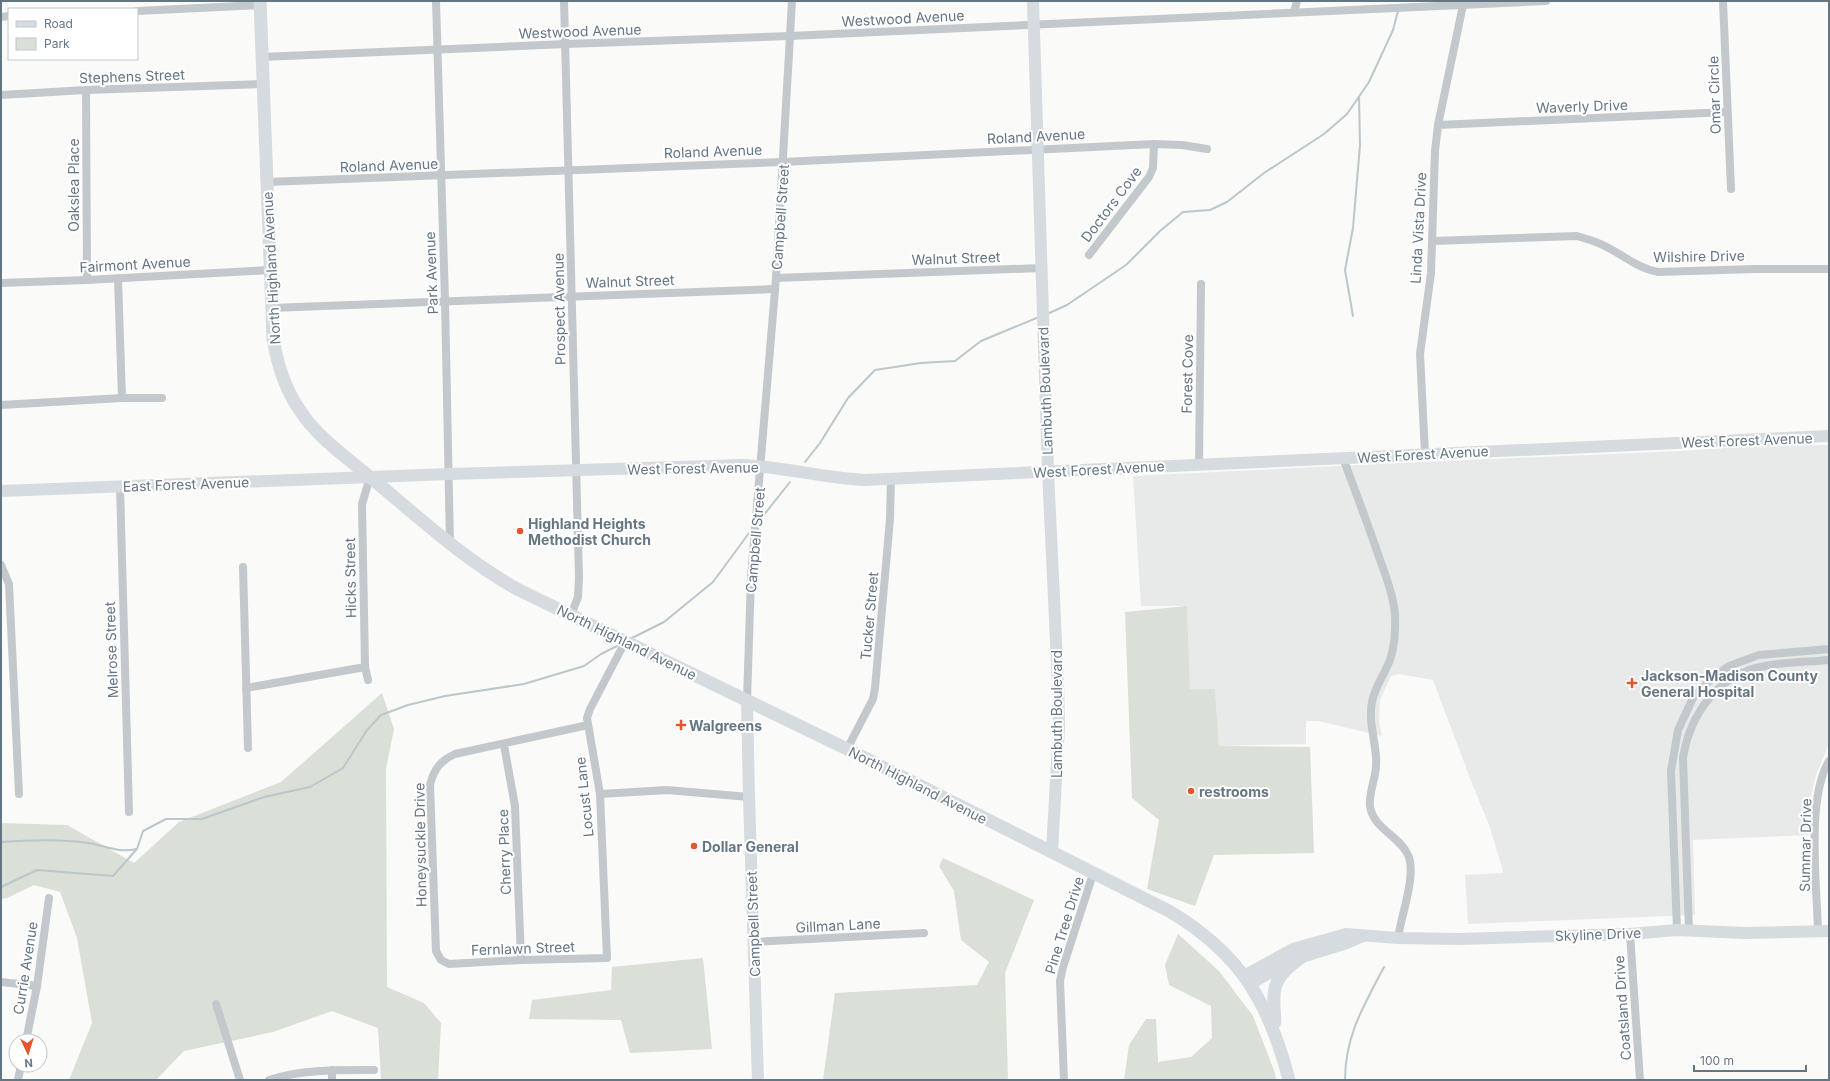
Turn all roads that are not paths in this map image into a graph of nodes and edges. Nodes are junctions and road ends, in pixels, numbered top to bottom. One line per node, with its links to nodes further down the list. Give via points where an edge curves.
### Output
1 (436, 1): 15 (street, Park Avenue)
2 (564, 1): 14 (street, Prospect Avenue)
3 (792, 1): 13 (street, Campbell Street)
4 (1032, 1): 12 (street, Lambuth Boulevard)
5 (1297, 1): 11 (street)
6 (1546, 1): 9 (street, Westwood Avenue)
7 (1723, 1): 20 (street, Omar Circle)
8 (260, 3): 10 (street); 16 (main road, North Highland Avenue)
9 (1463, 5): 11 (street, Westwood Avenue); 21 (street, Linda Vista Drive)
10 (138, 11)
11 (1294, 12): 12 (street, Westwood Avenue)
12 (1034, 25): 13 (street, Westwood Avenue); 23 (street, Lambuth Boulevard)
13 (790, 36): 14 (street, Westwood Avenue); 25 (street, Campbell Street)
14 (566, 44): 15 (street, Westwood Avenue); 26 (street, Prospect Avenue)
15 (438, 49): 16 (street, Westwood Avenue); 27 (street, Park Avenue)
16 (262, 57): 17 (main road, North Highland Avenue)
17 (263, 84): 18 (street, Stephens Street); 28 (main road, North Highland Avenue)
18 (86, 90): 19 (street, Stephens Street); 37 (street, Oakslea Place)
19 (1, 94)
20 (1727, 112): 21 (street, Waverly Drive); 29 (street, Omar Circle)
21 (1438, 125): 30 (street, Linda Vista Drive)
22 (1154, 144): 23 (street, Roland Avenue); 24 (street, Roland Avenue); 31 (street, Doctors Cove, via 1153,168 1149,177)
23 (1038, 149): 25 (street, Roland Avenue); 32 (street, Lambuth Boulevard)
24 (1208, 149)
25 (783, 162): 26 (street, Roland Avenue); 35 (street, Campbell Street)
26 (569, 170): 27 (street, Roland Avenue); 41 (street, Prospect Avenue)
27 (440, 176): 28 (street, Roland Avenue); 42 (street, Park Avenue)
28 (267, 182): 34 (main road, North Highland Avenue)
29 (1731, 189)
30 (1433, 241): 33 (street, Wilshire Drive, via 1577,236 1598,243 1643,268 1658,272); 48 (street, Linda Vista Drive, via 1420,350)
31 (1089, 255)
32 (1041, 268): 35 (street, Walnut Street); 53 (street, Lambuth Boulevard)
33 (1829, 269)
34 (270, 270): 36 (street, Fairmont Avenue); 43 (main road, North Highland Avenue)
35 (776, 278): 40 (street, Campbell Street)
36 (118, 279): 37 (street, Fairmont Avenue); 44 (street)
37 (87, 280): 38 (street, Fairmont Avenue)
38 (1, 282)
39 (1201, 284): 50 (street, Forest Cove)
40 (775, 289): 41 (street, Walnut Street); 51 (street, Campbell Street)
41 (572, 296): 42 (street, Walnut Street); 52 (street, Prospect Avenue)
42 (445, 301): 43 (street, Walnut Street); 54 (street, Park Avenue)
43 (271, 308): 55 (main road, North Highland Avenue, via 272,338 280,372 299,409 334,448)
44 (122, 398): 45 (street); 46 (street)
45 (162, 398)
46 (1, 405)
47 (1829, 436): 48 (street, West Forest Avenue)
48 (1425, 454): 49 (street, West Forest Avenue)
49 (1343, 458): 50 (street, West Forest Avenue); 87 (street, via 1386,577 1394,608 1396,627 1393,649 1371,710 1376,773 1370,797 1373,816 1382,828 1403,846 1409,856 1410,883)
50 (1199, 465): 53 (street, West Forest Avenue)
51 (762, 466): 52 (street, West Forest Avenue); 56 (street, West Forest Avenue, via 844,479); 69 (street, Campbell Street, via 751,585)
52 (576, 471): 54 (street, West Forest Avenue); 62 (street, Prospect Avenue, via 579,578 578,597)
53 (1048, 471): 56 (street, West Forest Avenue); 79 (street, Lambuth Boulevard, via 1059,698)
54 (449, 474): 55 (street, West Forest Avenue); 59 (street, Park Avenue)
55 (370, 477): 57 (street, East Forest Avenue); 59 (main road, North Highland Avenue); 66 (street, Hicks Street, via 362,504)
56 (891, 478): 73 (street, Tucker Street, via 890,519 875,688)
57 (120, 487): 58 (street, East Forest Avenue); 78 (street, Melrose Street)
58 (1, 492)
59 (450, 544): 62 (main road, North Highland Avenue, via 491,575)
60 (1, 565): 75 (street, via 9,584)
61 (243, 568): 68 (street)
62 (571, 615): 63 (main road, North Highland Avenue)
63 (628, 643): 69 (main road, North Highland Avenue); 70 (street, Locust Lane, via 590,709)
64 (1829, 649): 82 (street, via 1759,655 1729,666 1709,681 1693,698 1678,730 1671,771)
65 (1829, 660): 82 (street, via 1756,668 1732,678 1707,700 1697,715 1686,740 1682,758)
66 (364, 667): 67 (street, Hicks Street); 68 (street)
67 (368, 680)
68 (246, 688): 72 (street)
69 (747, 701): 73 (main road, North Highland Avenue); 77 (street, Campbell Street)
70 (588, 725): 71 (street, Honeysuckle Drive); 76 (street, Locust Lane)
71 (504, 745): 91 (street, Honeysuckle Drive, via 455,754 446,758 432,774 430,785 436,951); 92 (street, Cherry Place, via 515,806)
72 (248, 748)
73 (847, 749): 79 (main road, North Highland Avenue)
74 (1829, 761): 83 (street, Summar Drive, via 1818,794 1815,828)
75 (18, 794)
76 (600, 794): 77 (street, via 667,790); 90 (street, Locust Lane)
77 (749, 797): 88 (street, Campbell Street)
78 (128, 812)
79 (1052, 852): 80 (main road, North Highland Avenue)
80 (1093, 874): 93 (main road, North Highland Avenue, via 1188,922 1216,945); 105 (street, Pine Tree Drive, via 1060,981)
81 (49, 898): 95 (street, Currie Avenue)
82 (1683, 931): 83 (street, Skyline Drive); 85 (street, Skyline Drive)
83 (1823, 931)
84 (924, 934): 88 (street, Gillman Lane)
85 (1630, 934): 87 (street, Skyline Drive, via 1458,939); 107 (street, Coatsland Drive)
86 (1366, 935): 87 (street, Skyline Drive); 89 (street, Skyline Drive); 93 (street, Skyline Drive, via 1346,934 1299,947)
87 (1398, 938)
88 (754, 942): 104 (street, Campbell Street)
89 (1304, 956): 93 (street, Skyline Drive); 97 (main road, via 1287,968 1274,988)
90 (607, 958): 92 (street, Fernlawn Street)
91 (441, 960): 92 (street, Fernlawn Street, via 449,964)
92 (521, 960)
93 (1247, 980): 97 (main road, North Highland Avenue, via 1266,1011)
94 (1, 982): 95 (street)
95 (37, 986): 98 (street, Currie Avenue)
96 (216, 1004): 101 (street)
97 (1275, 1032): 106 (main road, North Highland Avenue)
98 (28, 1033)
99 (332, 1070): 100 (street); 102 (street); 103 (street)
100 (374, 1070)
101 (240, 1080)
102 (269, 1080)
103 (332, 1080)
104 (758, 1080)
105 (1064, 1080)
106 (1290, 1080)
107 (1640, 1080)

